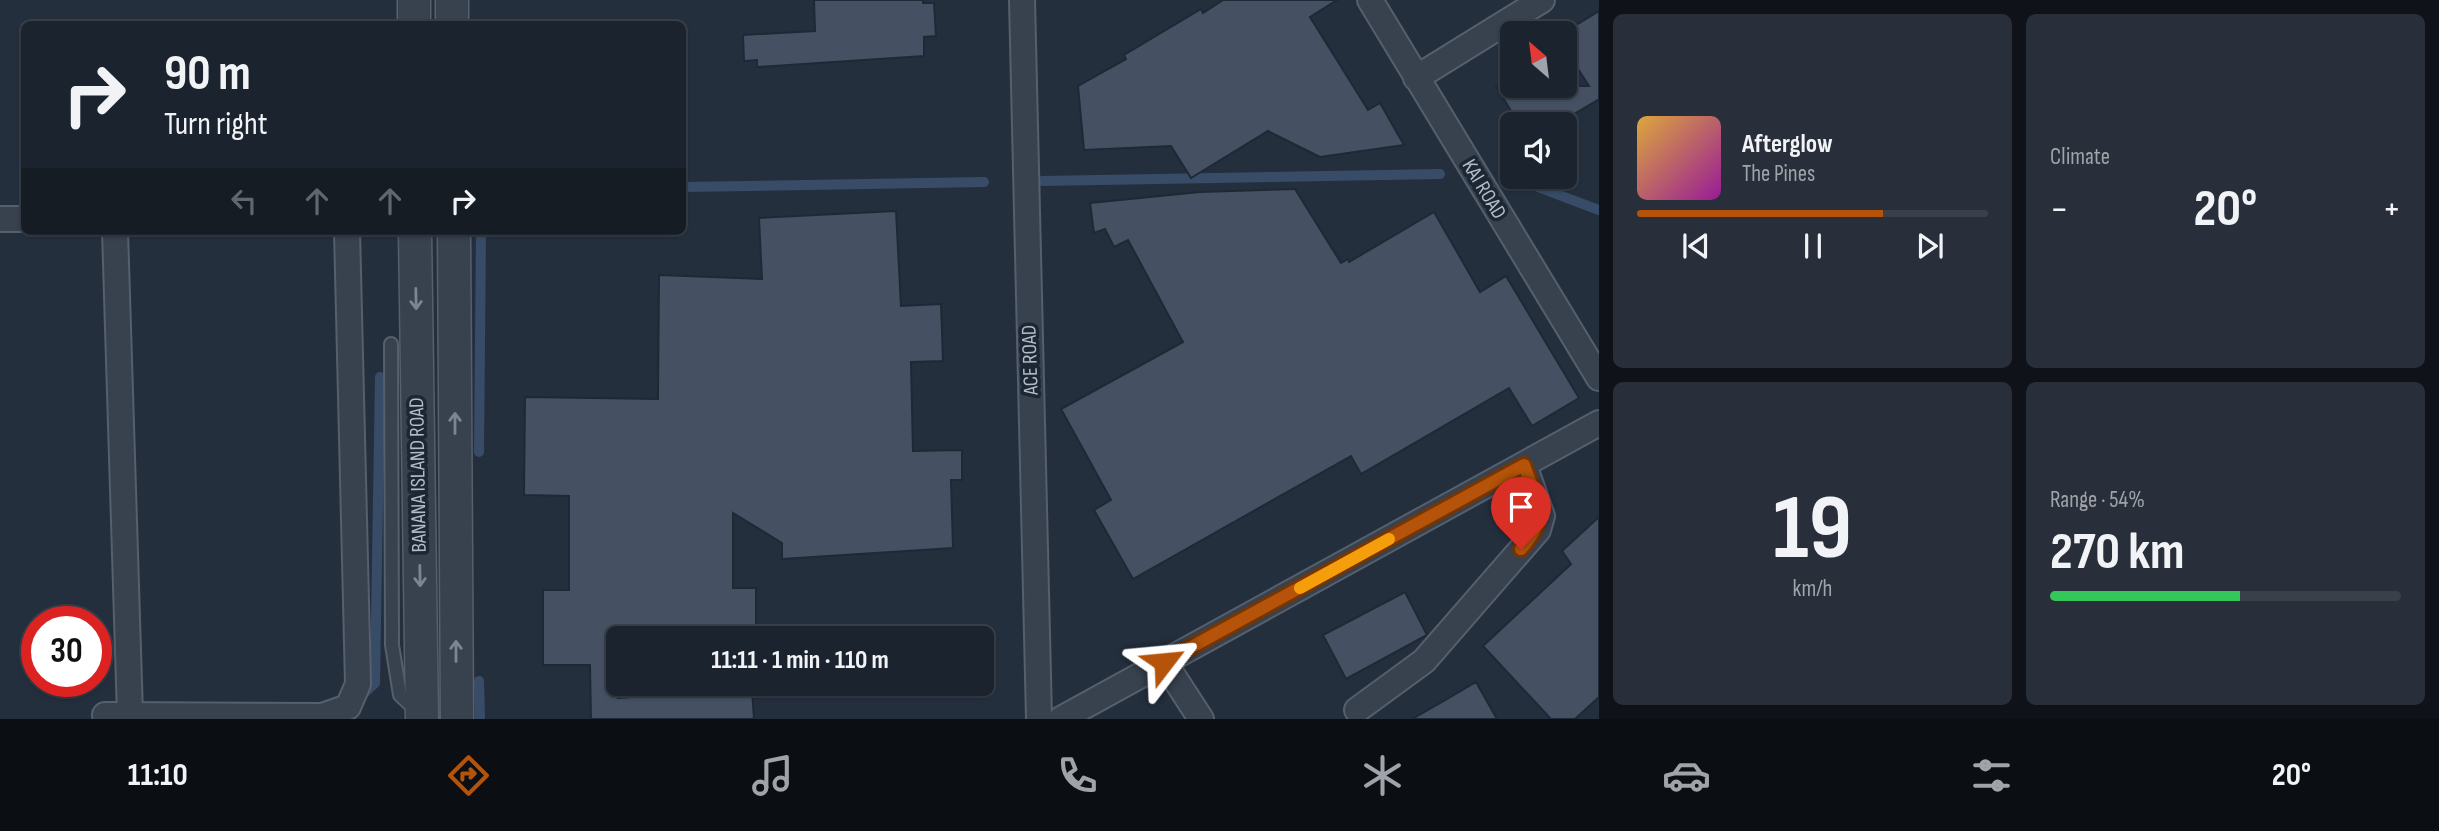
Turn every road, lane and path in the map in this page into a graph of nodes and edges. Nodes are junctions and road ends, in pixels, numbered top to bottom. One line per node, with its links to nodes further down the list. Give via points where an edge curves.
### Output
1 (414, 0): 6 (street)
2 (452, 0): 7 (street)
3 (1022, 0): 25 (street, ACE ROAD)
4 (1370, 0): 8 (street, KAI ROAD)
5 (1542, 0): 8 (street)
6 (414, 21)
7 (452, 21)
8 (1416, 78): 16 (street, KAI ROAD)
9 (0, 219): 10 (street)
10 (21, 219)
11 (116, 235): 22 (street)
12 (346, 235): 22 (street, via 355,695 348,707 321,716)
13 (415, 235): 23 (street, BANANA ISLAND ROAD, one-way to 23)
14 (454, 235): 24 (street, BANANA ISLAND ROAD, one-way to 14)
15 (391, 344): 23 (lane, via 392,645 400,695)
16 (1599, 378)
17 (1599, 424): 18 (street)
18 (1524, 465): 19 (street); 20 (street, via 1542,516 1538,530 1424,662)
19 (1164, 662): 26 (street); 27 (street)
20 (1357, 710)
21 (105, 715): 22 (street)
22 (130, 715)
23 (422, 717)
24 (457, 719)
25 (1039, 719)
26 (1061, 719)
27 (1201, 719)

